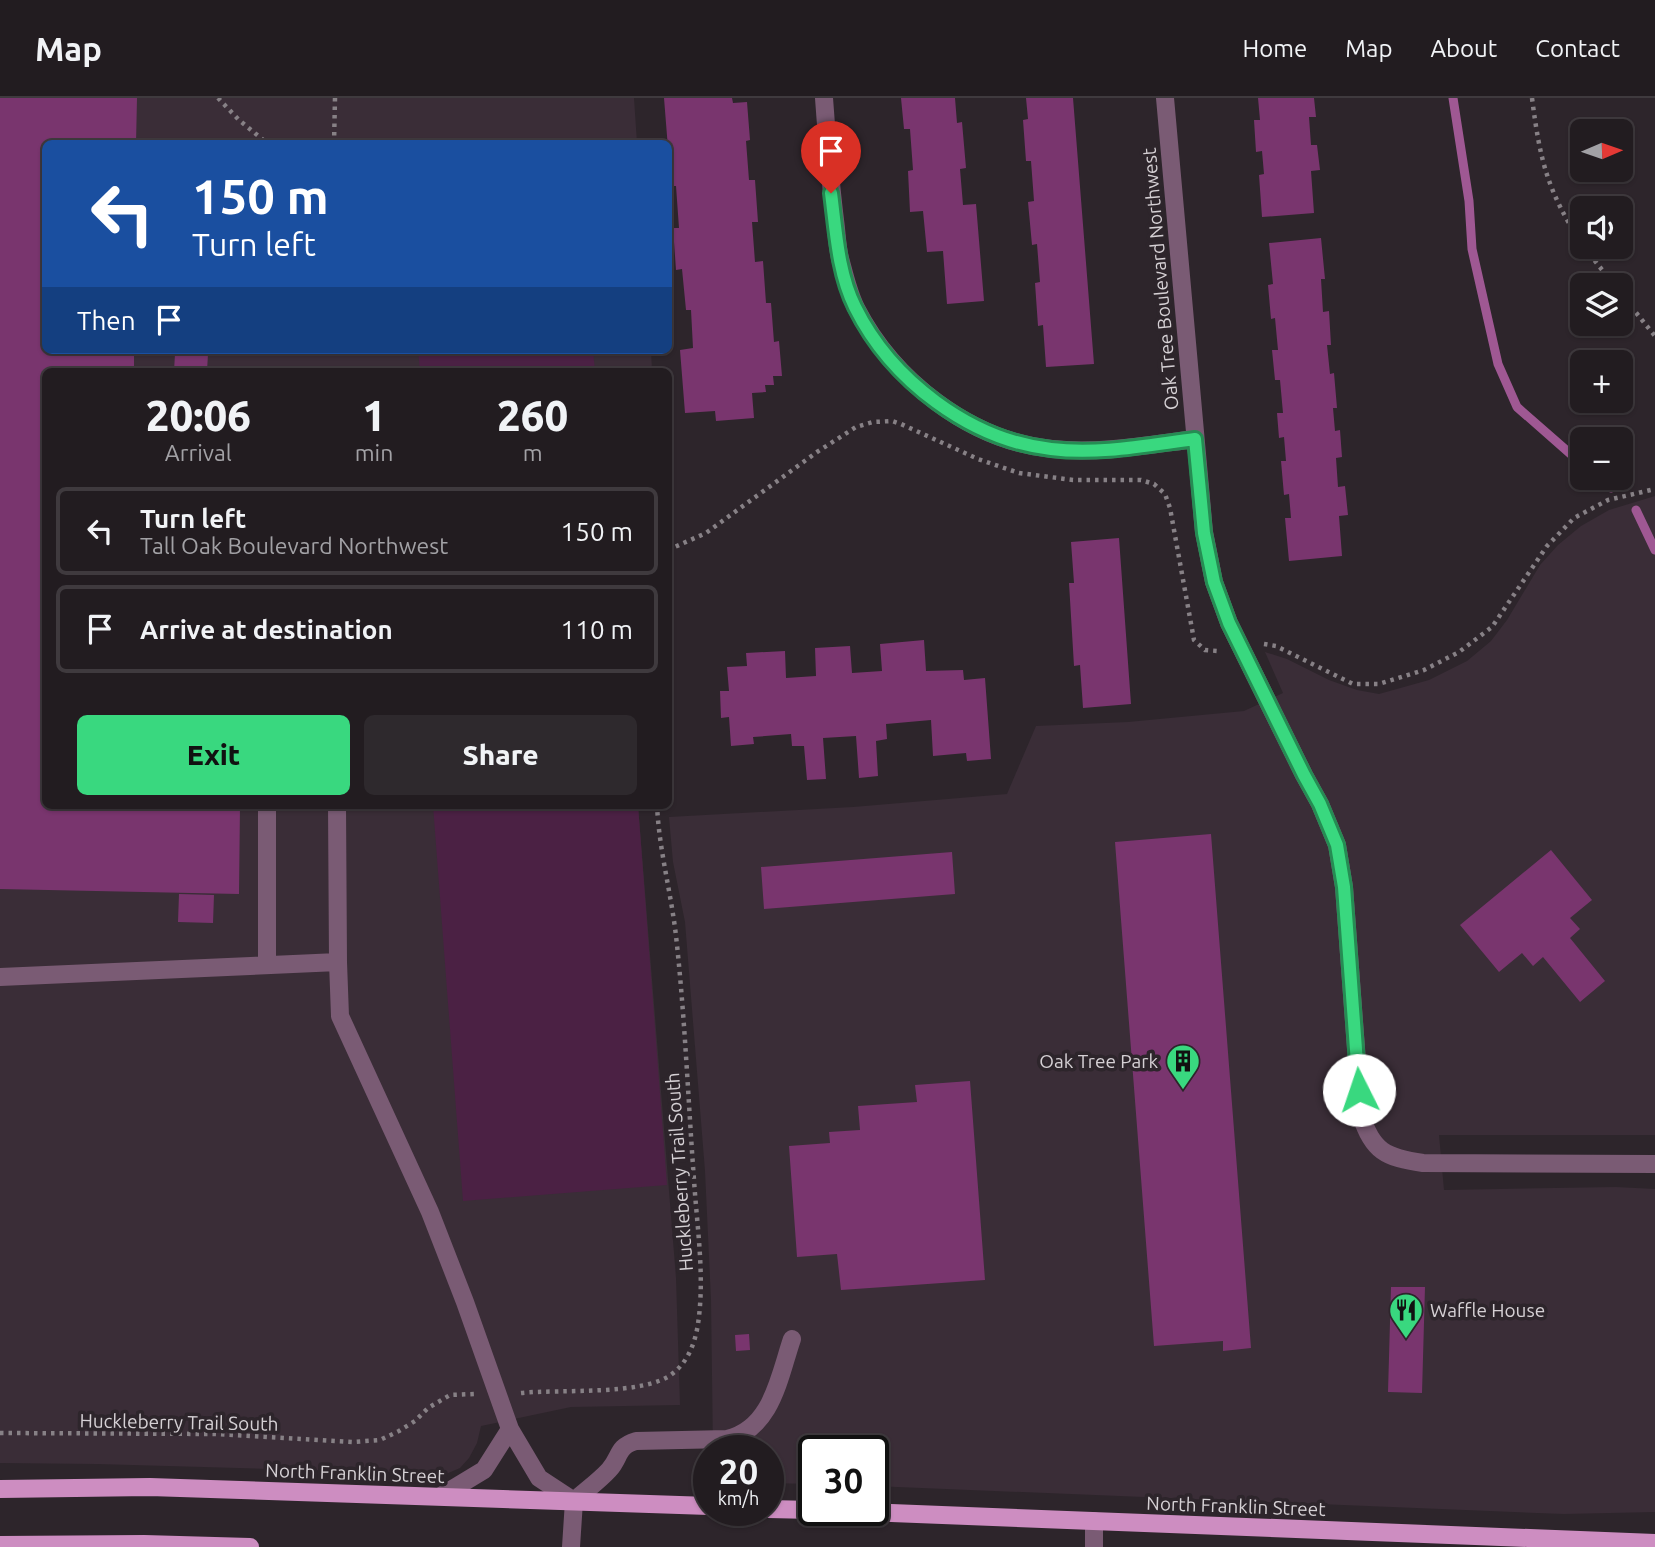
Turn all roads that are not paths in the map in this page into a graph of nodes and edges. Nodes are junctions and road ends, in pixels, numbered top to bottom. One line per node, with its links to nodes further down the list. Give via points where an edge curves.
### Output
1 (824, 98): 3 (street, via 840,259 854,306 905,376 979,428 1008,440 1051,449 1113,449)
2 (1165, 98): 3 (street, Oak Tree Boulevard Northwest)
3 (1195, 439): 9 (street, Oak Tree Boulevard Northwest, via 1214,582 1229,623 1337,845 1361,1115 1367,1135 1381,1151 1423,1163)
4 (267, 809): 7 (street)
5 (337, 809): 6 (street)
6 (338, 962): 7 (street); 11 (street, via 340,1016 430,1212)
7 (267, 965): 8 (street)
8 (0, 977)
9 (1655, 1164)
10 (792, 1339): 14 (street, via 765,1415 751,1430 727,1439 628,1444 611,1468)
11 (510, 1429): 13 (street, via 484,1470); 14 (street, via 539,1478)
12 (0, 1489): 13 (main road, North Franklin Street)
13 (441, 1496): 14 (main road, North Franklin Street)
14 (574, 1502): 15 (main road, North Franklin Street); 21 (street)
15 (693, 1506)
16 (889, 1513): 17 (main road, North Franklin Street)
17 (1094, 1521): 18 (main road, North Franklin Street); 22 (street)
18 (1655, 1543)
19 (0, 1545): 20 (main road)
20 (250, 1547)
21 (571, 1547)
22 (1094, 1547)

